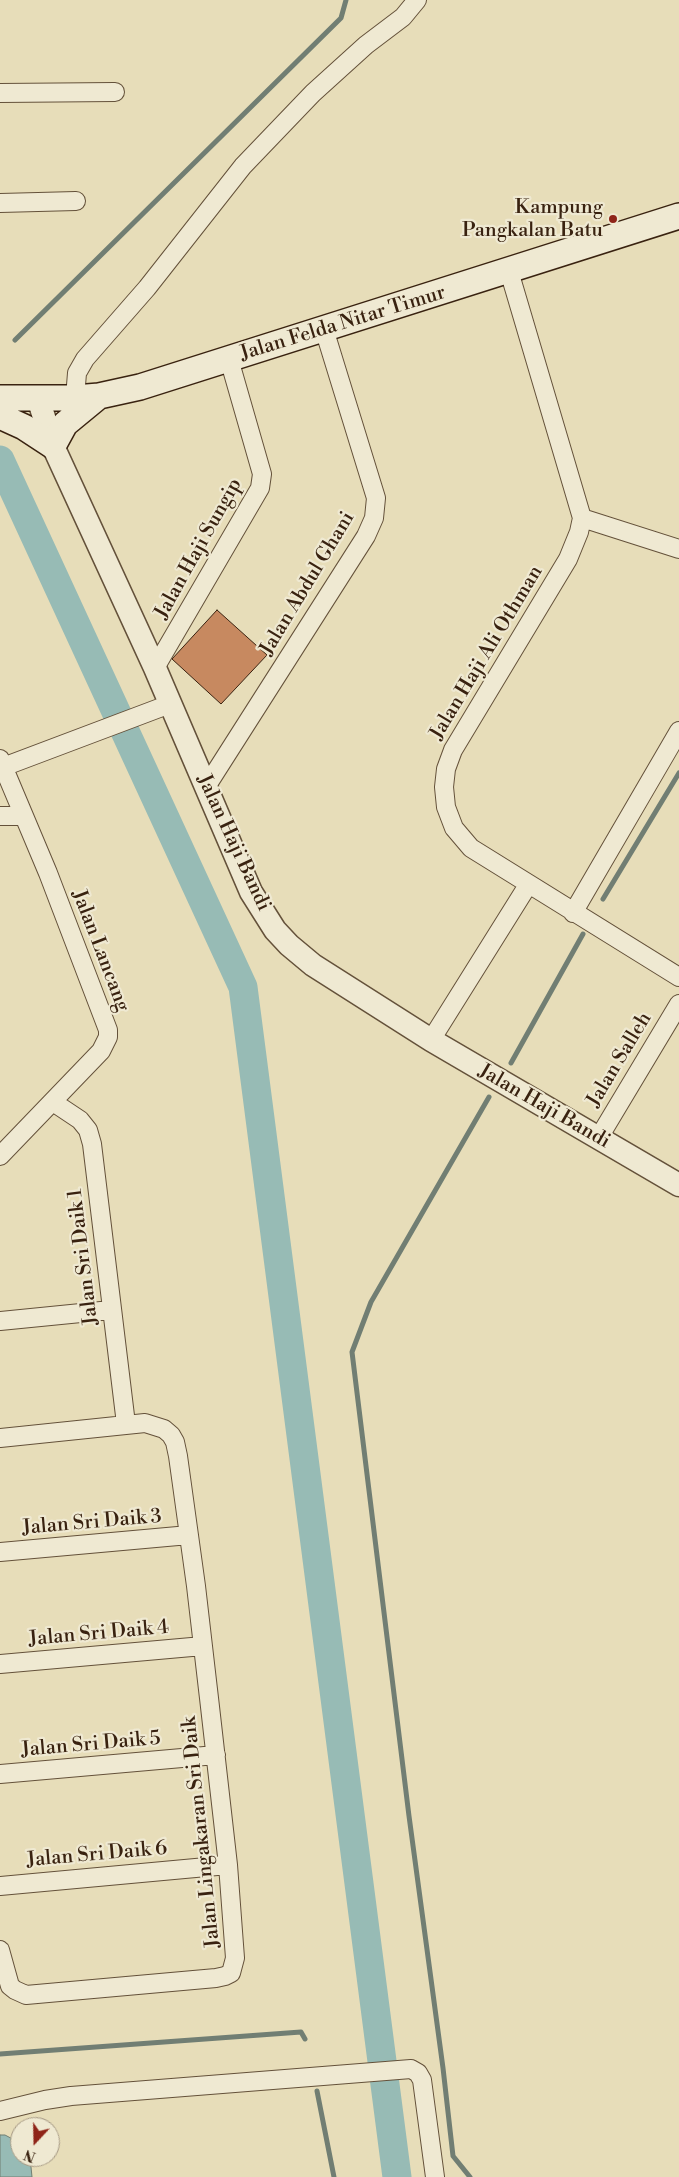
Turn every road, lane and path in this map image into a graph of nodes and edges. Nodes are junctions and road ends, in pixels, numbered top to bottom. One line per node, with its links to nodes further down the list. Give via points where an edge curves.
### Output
1 (417, 0): 13 (street, via 403,17 313,93 243,166 147,288 85,359 77,373)
2 (115, 92): 3 (street)
3 (0, 93)
4 (76, 201): 5 (street)
5 (0, 203)
6 (679, 216): 7 (main road, Jalan Felda Nitar Timur)
7 (509, 271): 8 (main road, Jalan Felda Nitar Timur); 16 (street)
8 (324, 329): 9 (main road, Jalan Felda Nitar Timur); 22 (street, Jalan Abdul Ghani, via 376,498 374,518 366,536)
9 (229, 359): 10 (main road, Jalan Felda Nitar Timur); 18 (street, Jalan Haji Sungip, via 262,474 260,488)
10 (100, 396): 13 (main road, Jalan Felda Nitar Timur); 15 (main road, via 65,424)
11 (0, 398): 12 (main road, Jalan Felda Nitar Timur)
12 (38, 398): 13 (main road, Jalan Felda Nitar Timur); 15 (street, Jalan Haji Bandi)
13 (75, 398)
14 (0, 416): 15 (main road)
15 (53, 446): 18 (street, Jalan Haji Bandi)
16 (582, 518): 17 (street); 25 (street, Jalan Haji Ali Othman, via 568,559 463,730 446,769 446,808 454,828 470,848)
17 (679, 549)
18 (154, 668): 19 (street, Jalan Haji Bandi)
19 (170, 704): 21 (street); 22 (street, Jalan Haji Bandi)
20 (679, 731): 26 (street)
21 (2, 763): 24 (street, Jalan Lancang)
22 (206, 787): 29 (street, Jalan Haji Bandi, via 251,892 280,935 313,966)
23 (0, 816): 24 (street)
24 (23, 816): 30 (street, Jalan Lancang, via 108,1030 102,1051)
25 (528, 885): 26 (street, Jalan Haji Ali Othman); 29 (street)
26 (573, 913): 27 (street, Jalan Haji Ali Othman)
27 (679, 977)
28 (679, 1004): 31 (street, Jalan Salleh)
29 (431, 1040): 31 (street, Jalan Haji Bandi)
30 (53, 1102): 32 (street, Jalan Lancang); 34 (street, Jalan Sri Daik 1, via 80,1120 90,1137)
31 (598, 1139): 33 (street, Jalan Haji Bandi)
32 (0, 1156)
33 (677, 1181)
34 (111, 1310): 35 (street); 36 (street, Jalan Sri Daik 1)
35 (0, 1321)
36 (126, 1424): 37 (street); 38 (street, Jalan Lingakaran Sri Daik, via 145,1423 164,1429 171,1435 178,1456)
37 (0, 1438)
38 (189, 1535): 39 (street, Jalan Sri Daik 3); 40 (street, Jalan Lingakaran Sri Daik)
39 (0, 1552)
40 (203, 1646): 41 (street, Jalan Sri Daik 4); 42 (street, Jalan Lingakaran Sri Daik)
41 (0, 1664)
42 (216, 1755): 43 (street, Jalan Sri Daik 5); 44 (street, Jalan Lingakaran Sri Daik)
43 (0, 1774)
44 (228, 1865): 45 (street, Jalan Sri Daik 6); 46 (street, Jalan Lingakaran Sri Daik, via 235,1958 231,1972 226,1976 26,1994 10,1986)
45 (0, 1886)
46 (0, 1950)
47 (0, 2111): 48 (street, via 72,2096 411,2069 422,2080)
48 (435, 2177)

